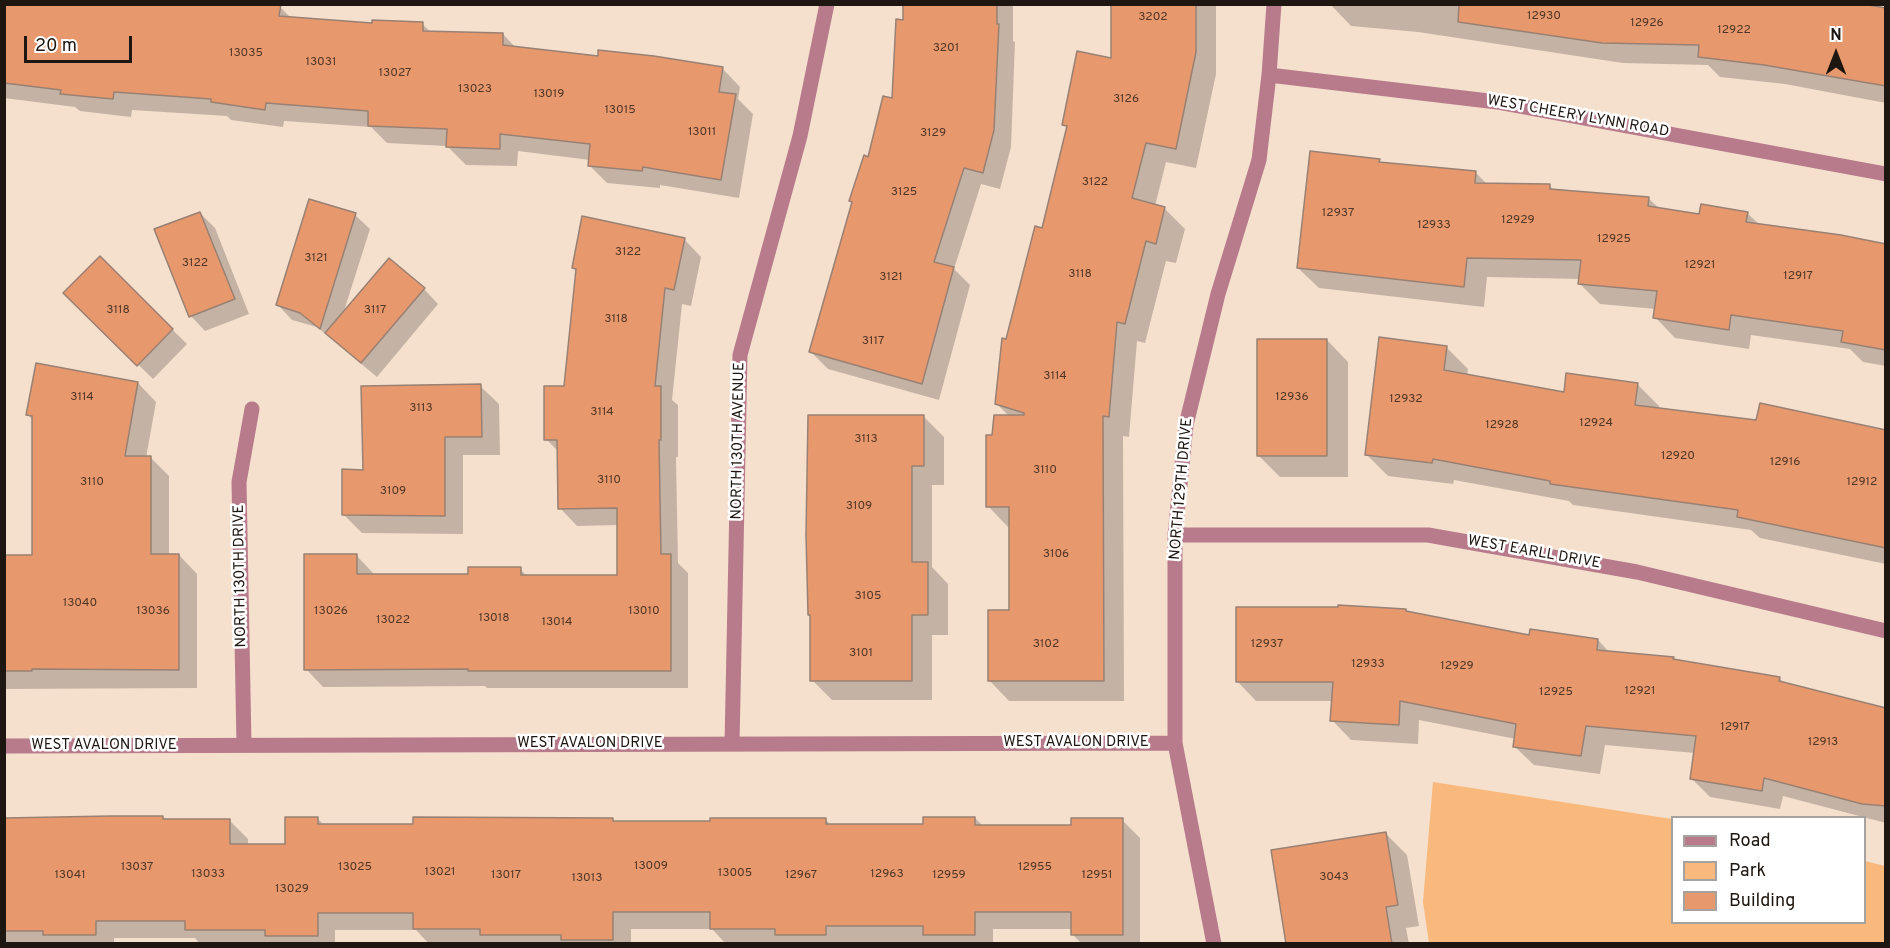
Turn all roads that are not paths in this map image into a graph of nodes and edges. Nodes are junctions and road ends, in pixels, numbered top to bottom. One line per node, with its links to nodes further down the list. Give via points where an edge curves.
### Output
1 (1274, 4): 3 (street, NORTH 129TH DRIVE)
2 (824, 5): 9 (street, NORTH 130TH AVENUE, via 800,136 740,355)
3 (1269, 75): 4 (street, WEST CHEERY LYNN ROAD, via 1497,102); 6 (street, NORTH 129TH DRIVE, via 1259,160 1218,294 1186,425)
4 (1886, 174)
5 (252, 409): 10 (street, NORTH 130TH DRIVE, via 239,482)
6 (1175, 535): 7 (street, WEST EARLL DRIVE, via 1428,535 1637,572); 8 (street, NORTH 129TH DRIVE)
7 (1886, 631)
8 (1175, 743): 9 (street, WEST AVALON DRIVE); 12 (street, NORTH 129TH DRIVE)
9 (732, 744): 10 (street, WEST AVALON DRIVE)
10 (244, 745): 11 (street, WEST AVALON DRIVE)
11 (4, 746)
12 (1214, 944)

